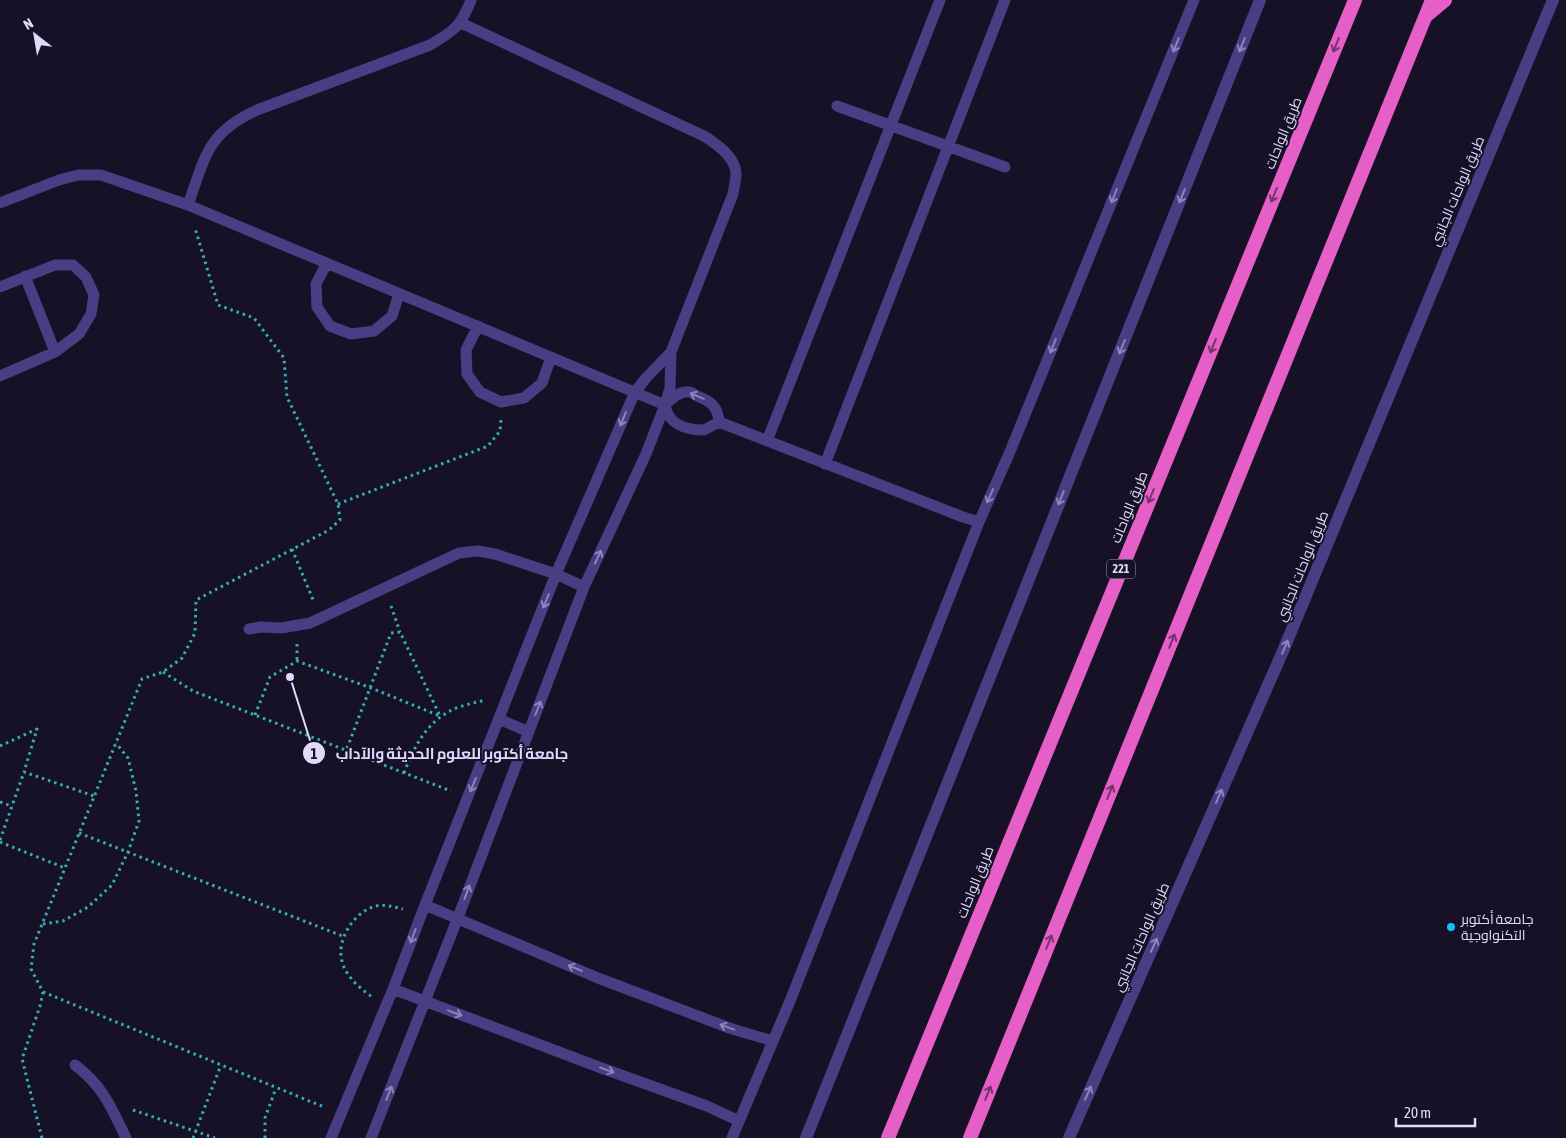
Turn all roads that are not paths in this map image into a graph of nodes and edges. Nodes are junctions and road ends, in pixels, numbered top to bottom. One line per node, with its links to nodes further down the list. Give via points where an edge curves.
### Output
1 (471, 0): 11 (lane)
2 (940, 0): 13 (lane)
3 (1005, 0): 14 (lane)
4 (1194, 0): 32 (lane, one-way to 32)
5 (1260, 0): 49 (street, one-way to 49)
6 (1355, 0): 50 (highway, طريق الواحات / 221, one-way to 50)
7 (1432, 0): 10 (highway)
8 (1446, 0): 10 (highway)
9 (1553, 0): 52 (street, طريق الواحات الجانبي, one-way to 9, via 1283,651)
10 (1426, 16): 51 (highway, one-way to 10)
11 (461, 23): 17 (lane, via 449,34 417,50 235,121 214,139); 24 (lane, via 704,136 715,142 731,160 736,172 733,194)
12 (837, 106): 13 (lane)
13 (890, 126): 14 (lane); 30 (lane)
14 (948, 147): 15 (lane); 31 (lane)
15 (1005, 167)
16 (0, 203): 17 (lane, via 58,180 78,175 101,175)
17 (188, 205): 18 (lane)
18 (327, 263): 21 (lane); 21 (lane, via 316,284 316,291 317,306 330,326 351,334 374,331 392,316)
19 (26, 276): 20 (lane); 23 (lane); 23 (lane, via 54,265 73,265 86,276 94,295 91,314 79,334)
20 (0, 287)
21 (399, 294): 22 (lane)
22 (478, 326): 25 (lane); 25 (lane, via 466,350 467,374 480,392 501,402 524,398 542,383)
23 (55, 352): 26 (lane)
24 (671, 352): 27 (lane); 28 (lane, via 670,388)
25 (551, 357): 27 (lane)
26 (0, 376)
27 (635, 392): 28 (lane); 33 (lane, one-way to 33)
28 (665, 405): 29 (lane, via 668,417 679,425 704,430); 29 (lane, one-way to 28, via 713,404 691,393 680,394); 34 (lane, one-way to 28, via 646,454)
29 (719, 422): 30 (lane)
30 (767, 441): 31 (lane)
31 (825, 464): 32 (lane)
32 (979, 522): 42 (lane)
33 (556, 574): 34 (lane); 35 (lane, via 495,554 478,551 459,553 310,623); 36 (lane, one-way to 36)
34 (584, 587): 37 (lane, one-way to 34)
35 (249, 629)
36 (499, 719): 37 (lane); 38 (lane, one-way to 38)
37 (528, 732): 39 (lane, one-way to 37)
38 (423, 911): 39 (lane); 40 (lane, one-way to 40)
39 (457, 920): 41 (lane); 42 (lane, one-way to 39, via 669,1006)
40 (393, 988): 41 (lane); 46 (lane)
41 (424, 1001): 44 (lane, one-way to 44, via 707,1106); 47 (lane, one-way to 41)
42 (773, 1041): 44 (lane)
43 (75, 1065): 45 (lane, via 96,1083)
44 (739, 1121): 48 (lane)
45 (126, 1138)
46 (330, 1138)
47 (371, 1138)
48 (732, 1138)
49 (806, 1138)
50 (888, 1138)
51 (970, 1138)
52 (1069, 1138)

